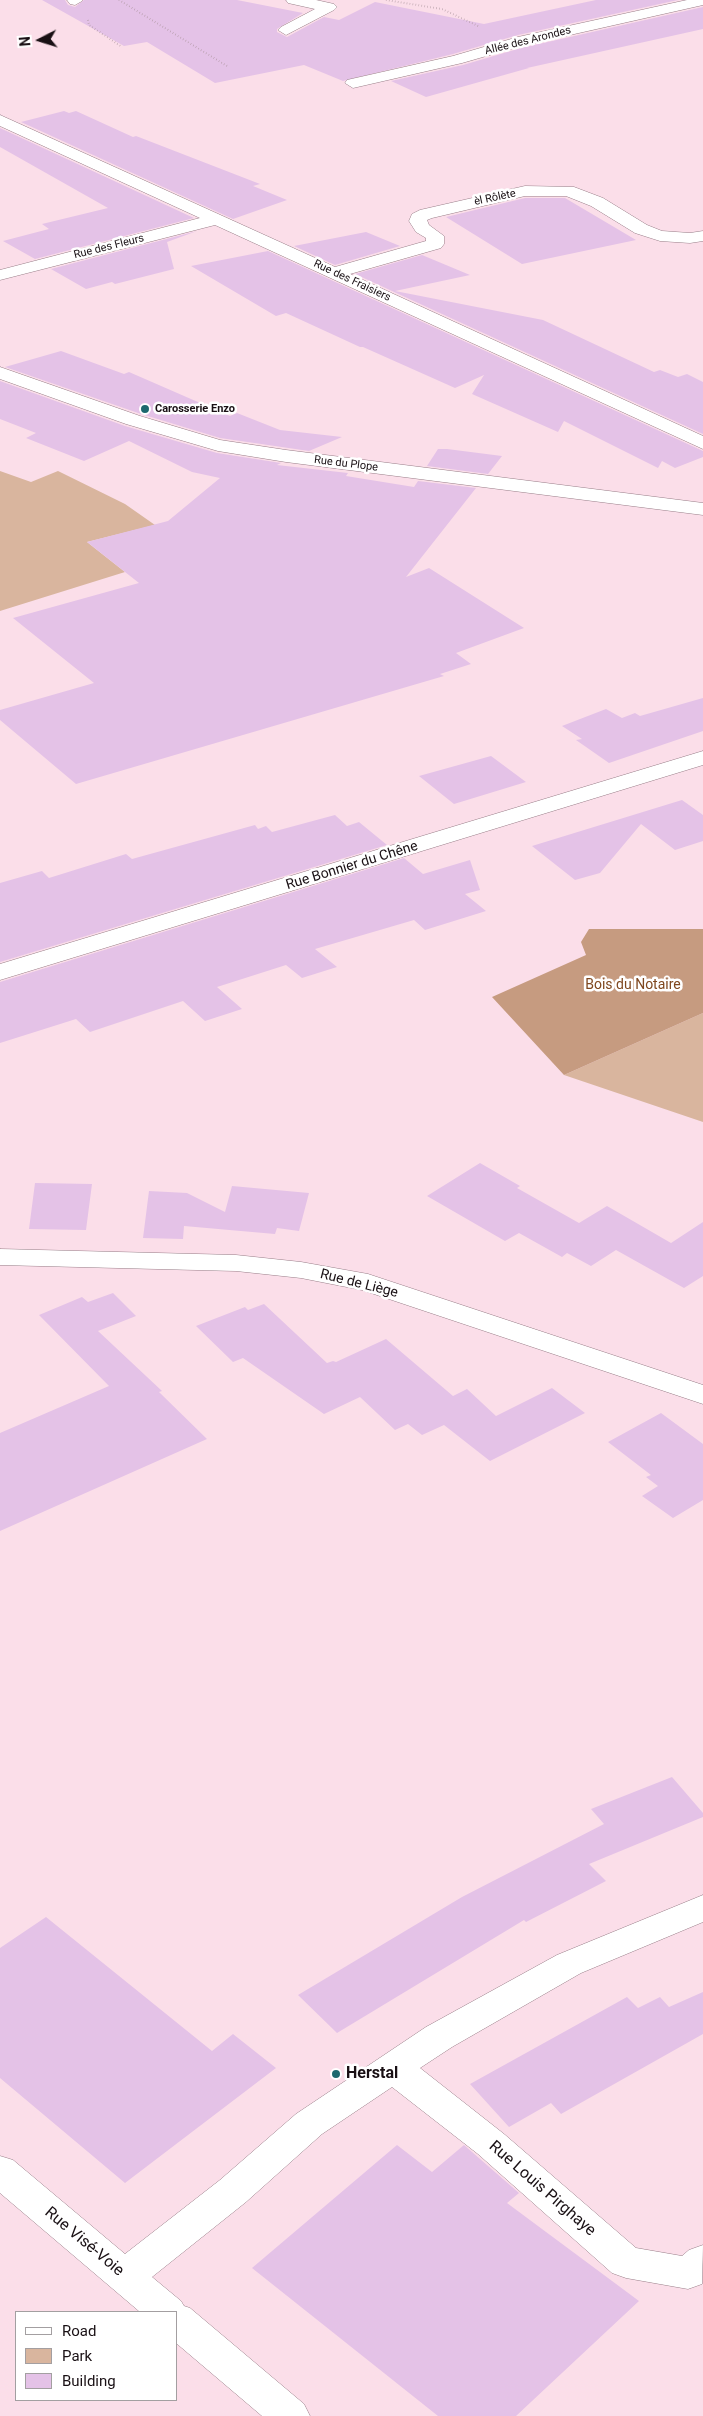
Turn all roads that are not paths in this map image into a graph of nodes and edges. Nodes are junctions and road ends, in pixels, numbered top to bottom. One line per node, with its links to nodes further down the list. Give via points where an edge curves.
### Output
1 (293, 0): 3 (street, via 330,7)
2 (703, 0): 4 (street, Allée des Arondes)
3 (286, 30)
4 (353, 83)
5 (0, 120): 6 (street, Rue des Fraisiers)
6 (218, 219): 8 (street, Rue des Fraisiers); 9 (street, Rue des Fleurs)
7 (703, 236): 8 (street, èl Rôlète, via 660,236 641,229 597,202 568,191 526,191 426,214 418,221 422,228 435,236 435,244)
8 (334, 272): 11 (street, Rue des Fraisiers)
9 (0, 275)
10 (0, 374): 12 (street, Rue du Plope, via 133,420 225,447)
11 (703, 443)
12 (703, 509)
13 (703, 758): 14 (street, Rue Bonnier du Chêne)
14 (0, 972)
15 (0, 1257): 16 (street, Rue de Liège, via 236,1263 301,1270 368,1283)
16 (703, 1395)
17 (703, 1908): 18 (street, via 569,1964)
18 (392, 2067): 20 (street, Rue Louis Pirghaye, via 490,2144 626,2262 688,2273); 21 (street, via 310,2124)
19 (0, 2171): 21 (street, Rue Visé-Voie)
20 (703, 2261)
21 (125, 2276): 22 (street, Rue Visé-Voie)
22 (167, 2311)
23 (178, 2322): 24 (street)
24 (290, 2416)

